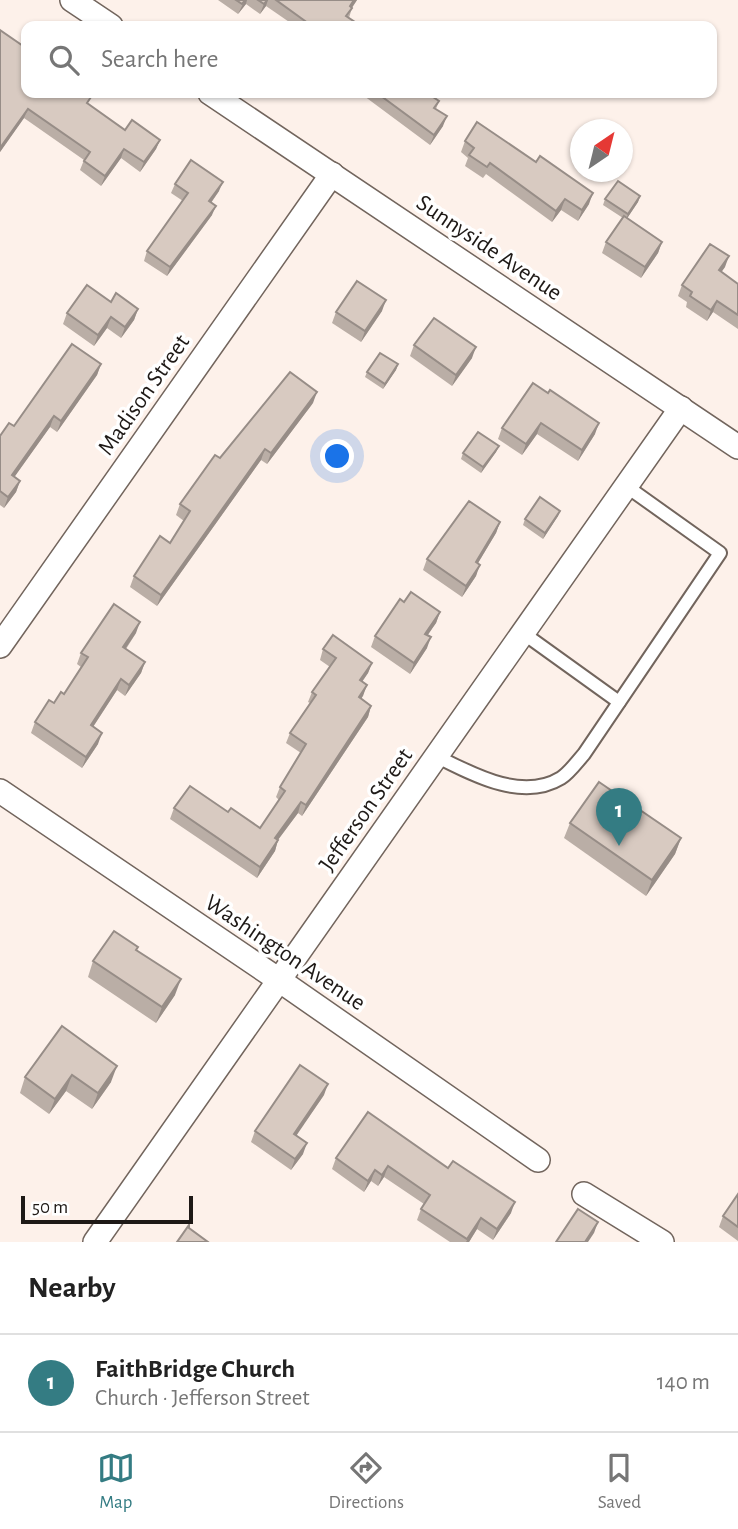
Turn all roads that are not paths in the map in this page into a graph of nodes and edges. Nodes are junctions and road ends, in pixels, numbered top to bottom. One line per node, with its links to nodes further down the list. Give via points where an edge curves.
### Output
1 (72, 0): 2 (street)
2 (104, 21)
3 (218, 98): 4 (street, Sunnyside Avenue)
4 (332, 174): 5 (street, Sunnyside Avenue); 9 (street, Madison Street)
5 (681, 408): 6 (street, Sunnyside Avenue); 7 (street, Jefferson Street)
6 (738, 447)
7 (626, 486): 8 (street, Jefferson Street); 10 (lane, via 720,553)
8 (523, 633): 10 (lane); 11 (street, Jefferson Street)
9 (0, 646)
10 (619, 702): 11 (lane, via 584,754 561,778 529,788 479,778)
11 (436, 756): 13 (street, Jefferson Street)
12 (0, 791): 13 (street, Washington Avenue)
13 (279, 980): 14 (street, Washington Avenue); 16 (street, Jefferson Street)
14 (538, 1160)
15 (584, 1194): 17 (street)
16 (95, 1242)
17 (662, 1242)

